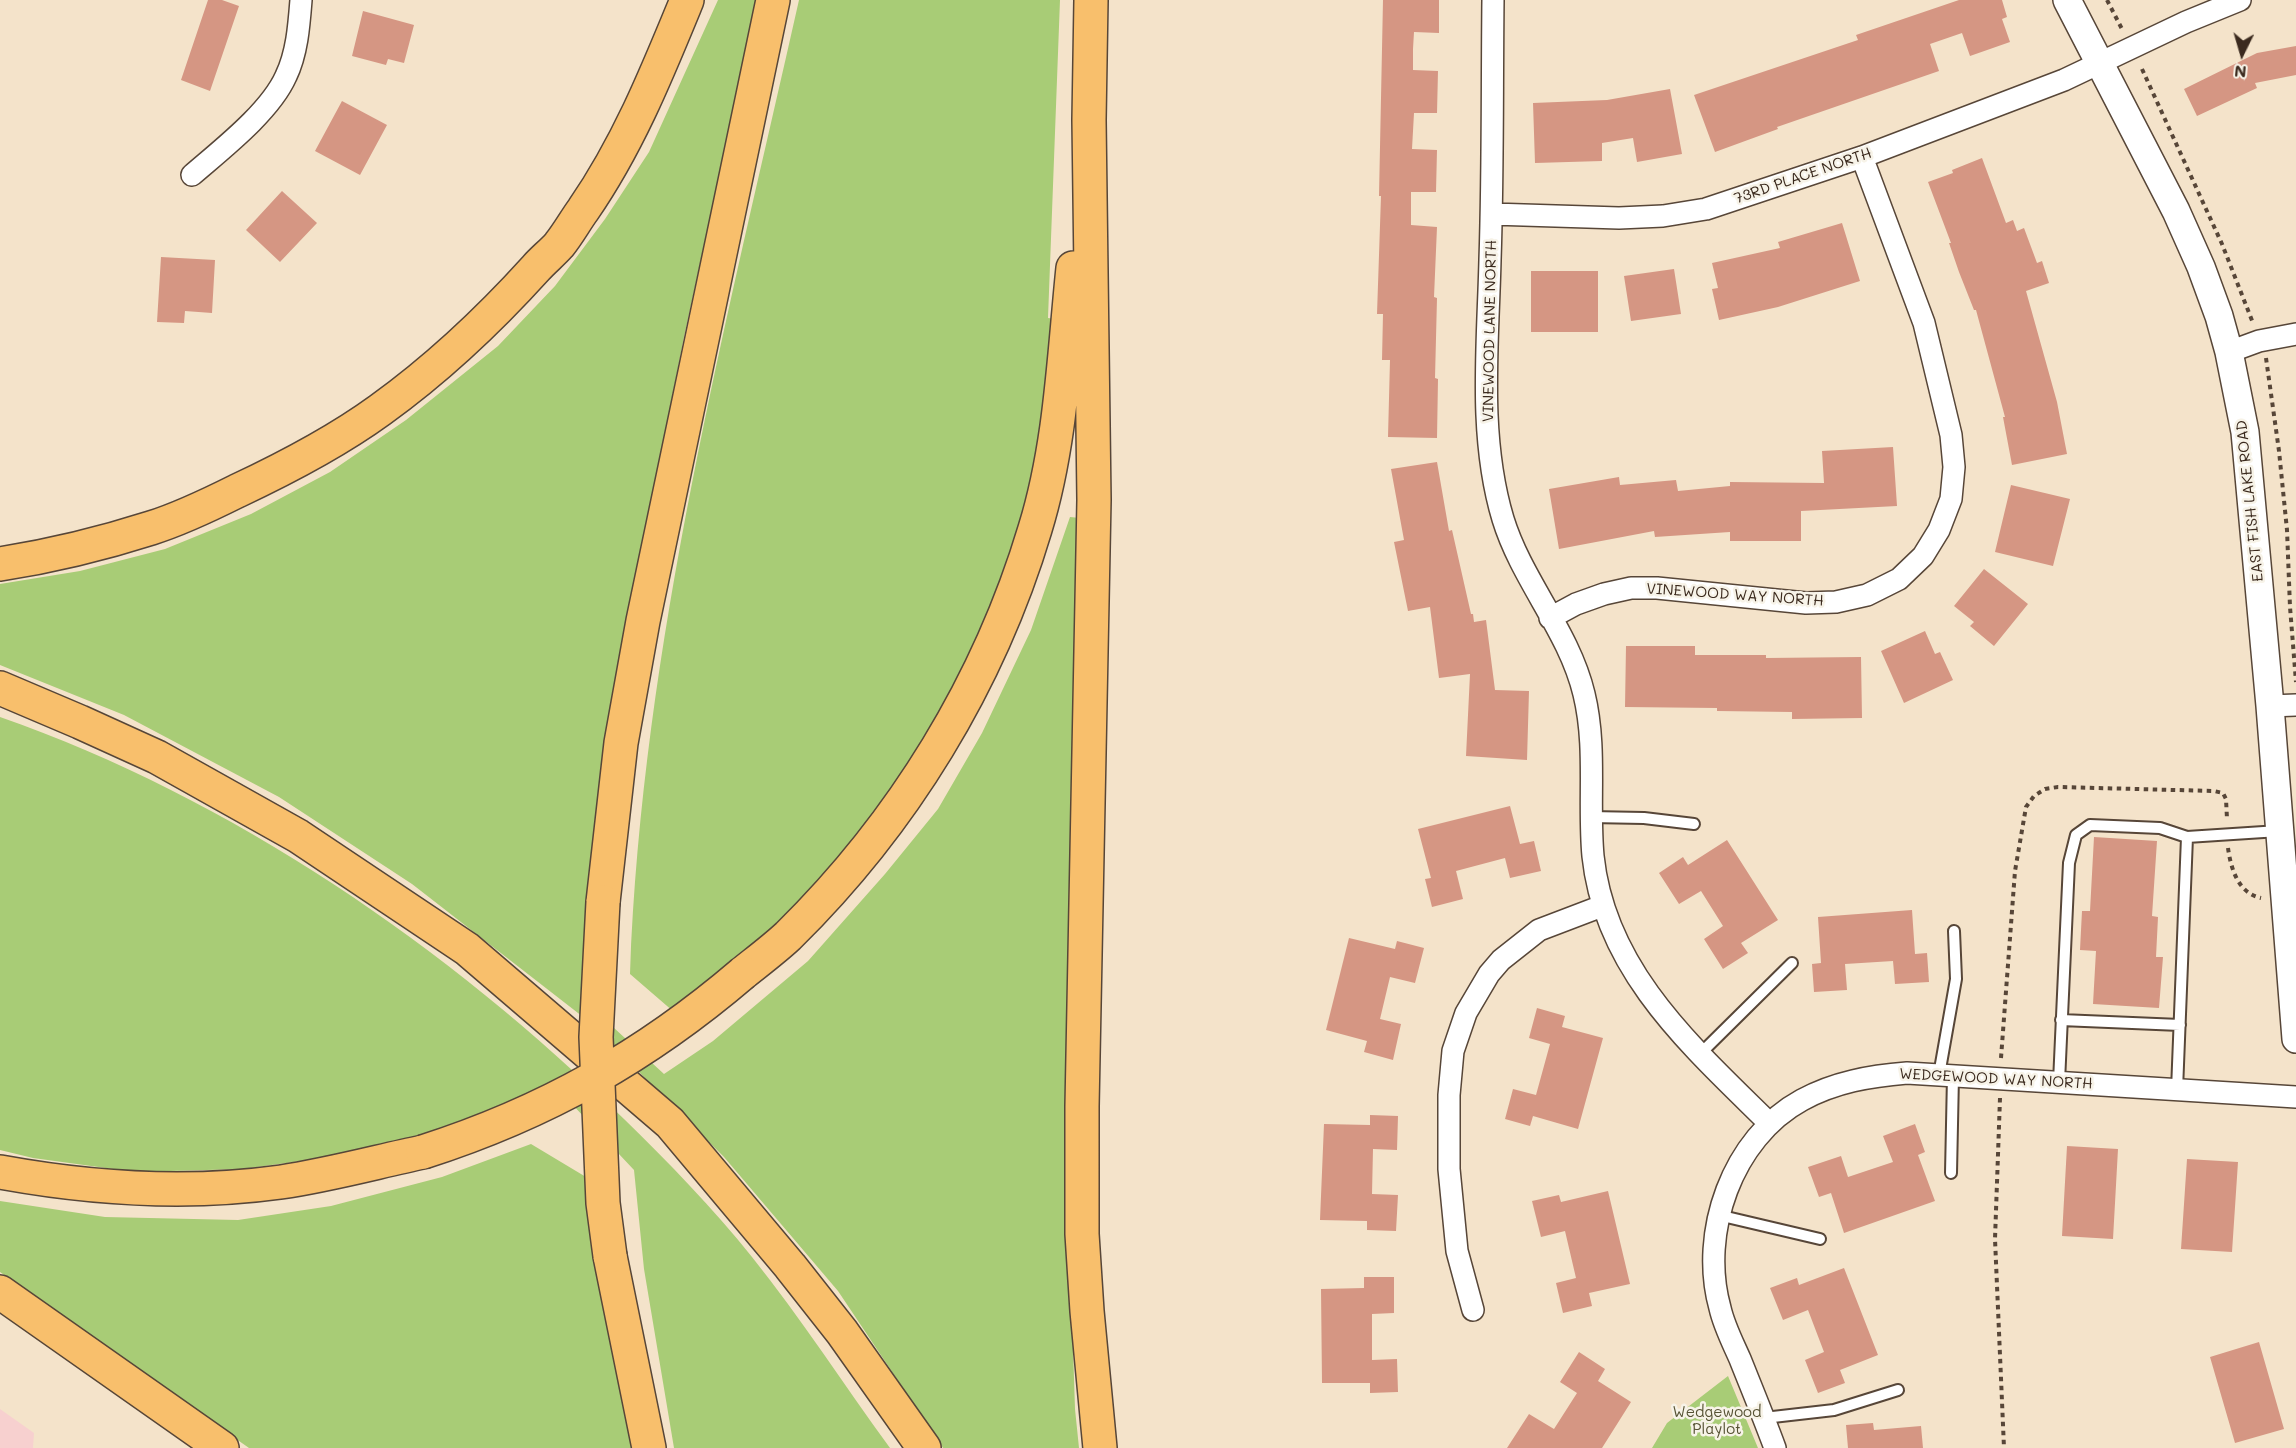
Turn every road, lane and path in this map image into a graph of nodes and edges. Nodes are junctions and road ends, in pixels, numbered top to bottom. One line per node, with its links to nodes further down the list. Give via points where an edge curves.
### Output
1 (301, 0): 14 (street, via 295,51 272,100)
2 (687, 0): 20 (highway, via 647,98 620,150 559,244 503,306 424,376 379,411 332,440 194,511 112,540)
3 (773, 0): 50 (highway, bridge, via 643,621 621,742 603,902 596,1037 603,1203)
4 (1090, 0): 12 (highway)
5 (1493, 0): 15 (street, VINEWOOD LANE NORTH)
6 (2067, 0): 10 (street, EAST FISH LAKE ROAD)
7 (2107, 0): 9 (path)
8 (2240, 0): 10 (street, 73RD PLACE NORTH)
9 (2123, 32)
10 (2100, 63): 13 (street, 73RD PLACE NORTH); 18 (street, EAST FISH LAKE ROAD, via 2201,267)
11 (2142, 69): 16 (path, via 2222,244)
12 (1089, 120): 41 (highway, bridge, via 1054,439 1036,528 984,663 947,731 877,838 786,938 662,1038 580,1086 471,1137 423,1152 280,1182 178,1190 64,1182); 52 (highway, via 1094,500 1082,1234)
13 (1862, 157): 15 (street, 73RD PLACE NORTH, via 1706,209 1663,216); 21 (street, VINEWOOD WAY NORTH, via 1924,323 1951,435 1951,499 1923,556 1899,579 1867,595 1836,602 1806,603 1631,588 1576,604)
14 (192, 176)
15 (1492, 214): 21 (street, VINEWOOD LANE NORTH, via 1486,405 1491,462 1503,519 1525,574)
16 (2253, 323)
17 (2296, 334): 18 (street)
18 (2229, 352): 24 (street, EAST FISH LAKE ROAD, via 2245,432)
19 (2266, 358): 22 (path, via 2287,530)
20 (0, 564)
21 (1550, 618): 25 (street, VINEWOOD LANE NORTH, via 1582,684 1587,706 1591,736)
22 (2296, 682)
23 (0, 688): 51 (highway, via 157,757 232,799 298,836 466,949 670,1123 842,1332)
24 (2283, 705): 27 (street, EAST FISH LAKE ROAD)
25 (1590, 818): 26 (lane, via 1644,818); 29 (street, VINEWOOD LANE NORTH)
26 (1694, 824)
27 (2279, 831): 28 (lane); 34 (street, EAST FISH LAKE ROAD)
28 (2187, 837): 32 (lane, via 2160,828 2090,825 2076,835 2069,863); 33 (lane)
29 (1602, 906): 35 (street, VINEWOOD LANE NORTH, via 1647,994); 46 (street, via 1539,930 1501,960 1466,1012 1453,1051 1449,1169 1456,1251)
30 (1954, 931): 36 (lane, via 1956,980)
31 (1792, 963): 35 (lane)
32 (2061, 1020): 33 (lane); 37 (lane)
33 (2180, 1025): 38 (lane)
34 (2296, 1039)
35 (1700, 1054): 40 (street, VINEWOOD LANE NORTH)
36 (1946, 1075): 37 (street, WEDGEWOOD WAY NORTH); 40 (street, WEDGEWOOD WAY NORTH, via 1873,1075 1847,1081 1802,1100); 42 (lane)
37 (2059, 1082): 38 (street, WEDGEWOOD WAY NORTH)
38 (2177, 1090): 39 (street, WEDGEWOOD WAY NORTH)
39 (2296, 1097)
40 (1769, 1123): 43 (street, WEDGEWOOD WAY NORTH, via 1744,1157)
41 (0, 1172)
42 (1951, 1173)
43 (1718, 1215): 44 (lane); 48 (street, WEDGEWOOD WAY NORTH, via 1713,1269 1720,1308)
44 (1820, 1239)
45 (0, 1292): 49 (highway)
46 (1473, 1310)
47 (1898, 1390): 48 (lane, via 1834,1410)
48 (1764, 1418): 53 (street, WEDGEWOOD WAY NORTH)
49 (222, 1448)
50 (649, 1448)
51 (924, 1448)
52 (1100, 1448)
53 (1775, 1448)

